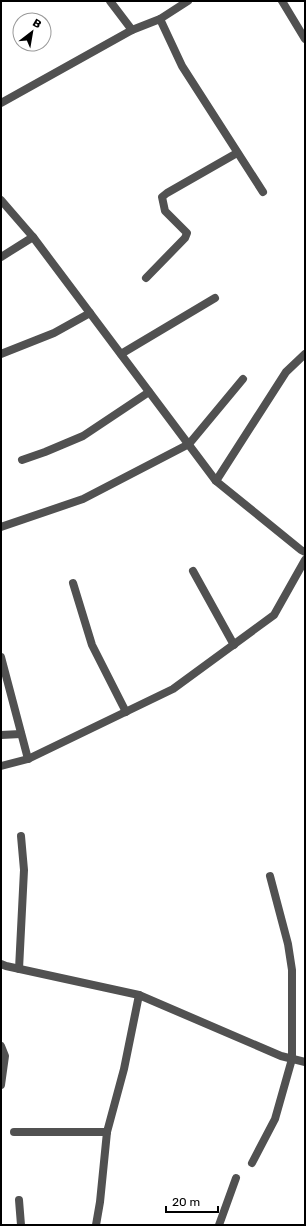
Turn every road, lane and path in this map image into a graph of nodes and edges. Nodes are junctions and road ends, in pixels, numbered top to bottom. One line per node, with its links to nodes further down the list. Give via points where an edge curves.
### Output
1 (110, 1): 5 (street)
2 (188, 1): 4 (street)
3 (282, 1): 6 (street)
4 (160, 19): 5 (street); 8 (street, via 182,66)
5 (132, 30): 7 (street)
6 (305, 39)
7 (1, 103)
8 (237, 153): 9 (street); 13 (street, via 162,198 166,211 187,233)
9 (262, 192)
10 (1, 200): 11 (street)
11 (33, 237): 12 (street); 15 (street)
12 (1, 256)
13 (146, 278)
14 (216, 298): 17 (street)
15 (90, 313): 16 (street, via 54,333); 17 (street)
16 (1, 354)
17 (121, 354): 20 (street)
18 (305, 354): 23 (street, via 286,372)
19 (243, 379): 21 (street)
20 (149, 392): 21 (street); 22 (street, via 83,436)
21 (189, 444): 23 (street); 24 (street, via 83,499)
22 (22, 460)
23 (216, 481): 25 (street)
24 (1, 527)
25 (305, 552)
26 (305, 560): 29 (street, via 274,616)
27 (193, 571): 29 (street)
28 (73, 583): 31 (street, via 92,645)
29 (234, 644): 31 (street, via 173,689)
30 (1, 657): 32 (street)
31 (126, 712): 34 (street)
32 (22, 734): 33 (street); 34 (street)
33 (1, 735)
34 (28, 759): 35 (street)
35 (1, 766)
36 (21, 836): 39 (street, via 24,870)
37 (270, 876): 42 (street, via 288,944 292,970)
38 (1, 964): 39 (street)
39 (19, 969): 40 (street)
40 (139, 995): 42 (street); 46 (street, via 124,1069)
41 (1, 1046): 44 (street, via 5,1056)
42 (292, 1059): 43 (street); 47 (street, via 275,1118)
43 (305, 1062)
44 (1, 1085)
45 (14, 1132): 46 (street)
46 (107, 1132): 51 (street)
47 (252, 1164)
48 (236, 1178): 52 (street)
49 (19, 1200): 50 (street)
50 (21, 1225)
51 (96, 1225)
52 (219, 1225)

